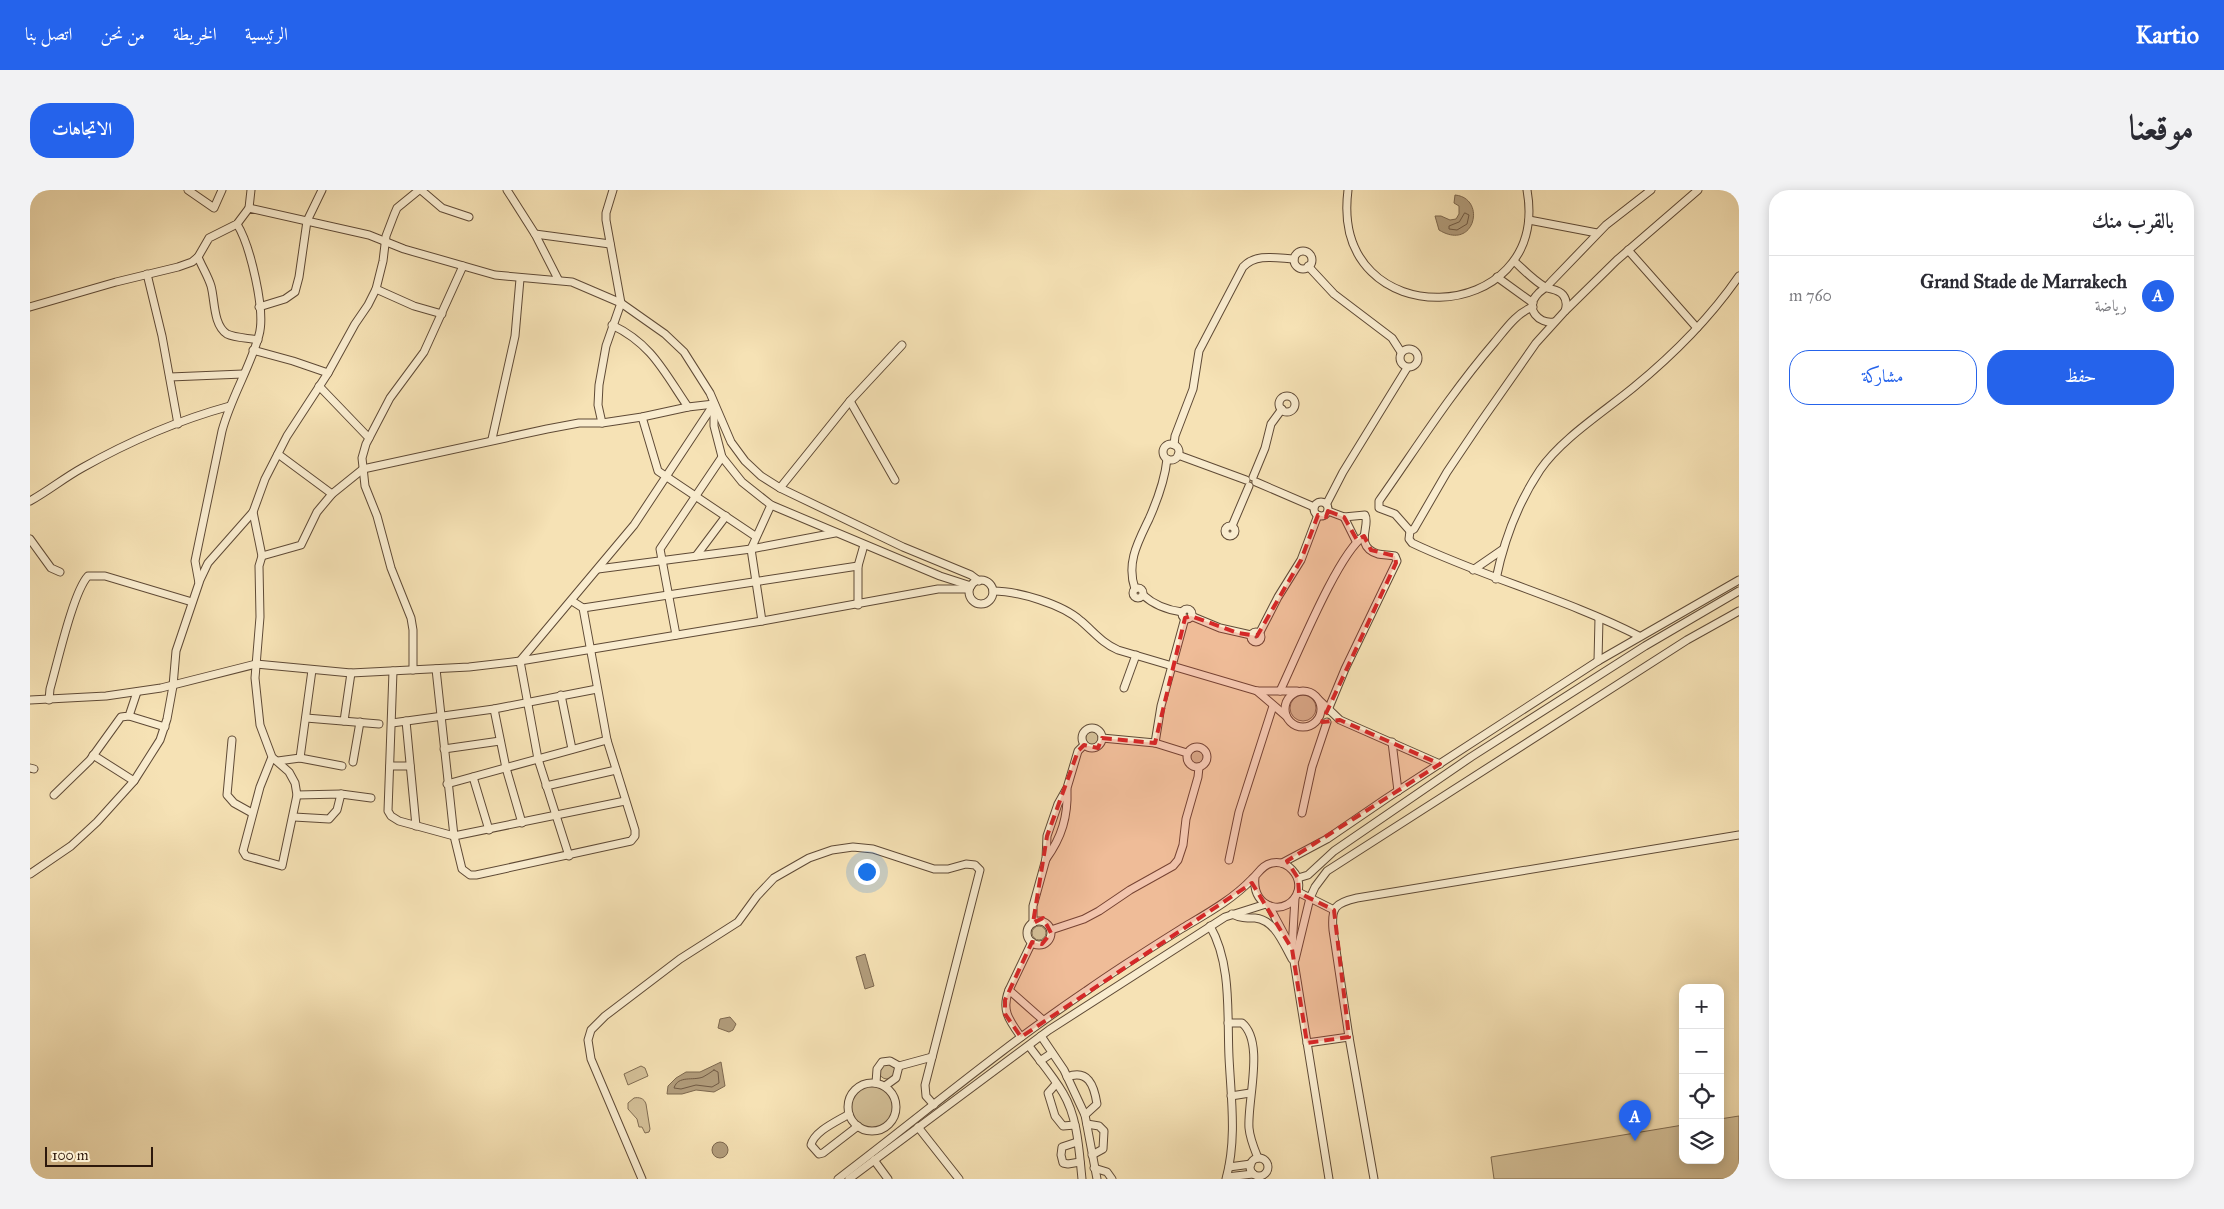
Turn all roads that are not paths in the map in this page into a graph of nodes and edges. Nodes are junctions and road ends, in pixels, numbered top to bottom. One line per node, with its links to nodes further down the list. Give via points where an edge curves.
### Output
1 (188, 190): 2 (street, via 214,208)
2 (222, 190)
3 (251, 190): 12 (street)
4 (322, 190): 15 (street)
5 (507, 190): 18 (street)
6 (613, 190): 20 (street, via 606,213)
7 (1348, 190): 28 (street, via 1346,210 1354,246 1376,276 1392,287 1418,297 1446,299 1482,288)
8 (1527, 190): 14 (street)
9 (1651, 190): 17 (street)
10 (1698, 190): 21 (street)
11 (417, 191): 13 (street, via 442,208); 19 (street, via 397,208)
12 (249, 208): 15 (street); 16 (street)
13 (468, 217)
14 (1529, 220): 17 (street); 24 (street)
15 (307, 221): 19 (street, via 370,235); 37 (street, via 294,292 285,299)
16 (237, 224): 22 (street, via 209,238); 37 (street, via 252,263)
17 (1598, 233): 32 (street)
18 (535, 234): 20 (street); 31 (street)
19 (385, 242): 25 (street); 33 (street)
20 (610, 244): 34 (street)
21 (1628, 250): 38 (street); 42 (street)
22 (198, 257): 27 (street, via 178,268); 43 (street, via 210,284 221,327 230,335)
23 (1294, 259): 26 (street, via 1299,267); 26 (street, via 1297,253 1307,252 1311,257); 62 (street, via 1253,259 1243,267 1199,351 1193,388)
24 (1514, 261): 28 (street); 32 (street)
25 (463, 266): 30 (street); 39 (street)
26 (1308, 266): 46 (street, via 1334,294 1392,338)
27 (147, 274): 36 (street); 50 (street)
28 (1497, 277): 35 (street)
29 (1739, 278): 42 (street)
30 (520, 279): 31 (street); 61 (street, via 515,336)
31 (558, 279): 34 (street, via 596,291)
32 (1547, 288): 35 (street, via 1536,295); 38 (street, via 1562,295)
33 (376, 289): 39 (street); 48 (street)
34 (620, 303): 41 (street); 53 (street, via 665,334 684,352)
35 (1533, 305): 40 (street, via 1538,318); 83 (street, via 1516,317 1478,362 1425,431 1379,501 1379,508 1395,514)
36 (30, 307)
37 (259, 307): 43 (street)
38 (1566, 311): 40 (street)
39 (442, 314): 60 (street, via 424,352 390,398)
40 (1554, 322): 83 (street, via 1447,472)
41 (612, 325): 55 (street, via 641,342); 58 (street, via 599,385 598,405)
42 (1697, 328): 91 (street, via 1664,362 1570,438 1541,469 1519,507)
43 (258, 340): 45 (street)
44 (902, 345): 52 (street)
45 (253, 350): 48 (street); 49 (street)
46 (1402, 352): 47 (street, via 1399,359); 47 (street, via 1408,349 1417,353 1417,364)
47 (1407, 368): 77 (street, via 1342,472)
48 (328, 372): 51 (street)
49 (243, 374): 50 (street); 54 (street)
50 (170, 377): 59 (street)
51 (318, 386): 60 (street); 63 (street)
52 (850, 401): 69 (street); 71 (street)
53 (714, 404): 55 (street); 65 (street, via 714,426); 68 (street); 71 (street, via 731,442 745,461)
54 (230, 406): 59 (street); 103 (street, via 210,483 195,561)
55 (688, 407): 57 (street)
56 (1282, 409): 70 (street, via 1271,424)
57 (642, 417): 58 (street); 68 (street, via 656,468)
58 (602, 423): 61 (street)
59 (178, 424): 74 (street, via 83,467)
60 (369, 438): 67 (street, via 363,451)
61 (492, 439): 67 (street)
62 (1174, 445): 64 (street); 66 (street, via 1168,444 1164,449 1163,455)
63 (278, 454): 72 (street); 78 (street)
64 (1178, 455): 66 (street); 70 (street)
65 (722, 457): 73 (street); 75 (street, via 742,482)
66 (1168, 459): 113 (street, via 1156,501 1135,550 1132,572 1135,589 1140,588 1143,595 1157,605)
67 (362, 469): 72 (street); 126 (street, via 364,486 411,618)
68 (666, 476): 73 (street); 96 (street, via 634,525)
69 (895, 480)
70 (1251, 481): 76 (street); 82 (street)
71 (780, 488): 100 (street)
72 (332, 494): 92 (street, via 311,522 301,545)
73 (696, 495): 80 (street); 94 (street, via 661,544)
74 (30, 501)
75 (770, 505): 84 (street); 85 (street)
76 (1314, 507): 77 (street, via 1321,501); 79 (street)
77 (1328, 507): 79 (street, via 1324,515); 81 (street)
78 (253, 512): 92 (street); 103 (street, via 208,563)
79 (1318, 515): 113 (street, via 1301,560 1255,634 1220,628)
80 (726, 516): 85 (street); 93 (street)
81 (1344, 517): 86 (street, via 1366,517); 88 (street)
82 (1232, 526)
83 (1410, 532): 97 (street, via 1412,543)
84 (836, 533): 89 (street); 90 (street)
85 (755, 536): 90 (street)
86 (1364, 536): 88 (street); 143 (street, via 1371,550 1393,555 1397,561)
87 (30, 539): 98 (street, via 51,568)
88 (1356, 541): 133 (street)
89 (864, 545): 95 (street); 104 (street)
90 (751, 549): 93 (street); 102 (street)
91 (1502, 550): 97 (street); 99 (street)
92 (262, 556): 122 (street)
93 (696, 556): 94 (street)
94 (662, 562): 96 (street); 107 (street)
95 (858, 566): 102 (street); 110 (street)
96 (598, 569): 108 (street)
97 (1473, 570): 99 (street)
98 (60, 572)
99 (1496, 579): 114 (street)
100 (979, 580): 104 (street); 105 (street, via 989,583)
101 (1739, 580): 117 (street)
102 (756, 582): 107 (street); 115 (street)
103 (199, 583): 109 (street)
104 (970, 588): 105 (street, via 971,599 979,604 989,602); 110 (street, via 938,589)
105 (993, 591): 119 (street, via 1026,595 1066,612 1080,620 1107,645)
106 (1739, 591): 205 (street, via 1645,646 1471,757 1334,851 1308,875)
107 (669, 595): 111 (street); 116 (street)
108 (572, 600): 111 (street); 120 (street)
109 (192, 602): 129 (street, via 176,651); 138 (street, via 105,576 88,576 71,617)
110 (858, 605): 115 (street)
111 (583, 608): 118 (street)
112 (1739, 611): 207 (street, via 1687,640 1327,872)
113 (1186, 615): 123 (street)
114 (1599, 618): 117 (street); 121 (street)
115 (762, 621): 116 (street)
116 (676, 635): 118 (street)
117 (1639, 636): 121 (street)
118 (590, 649): 120 (street); 131 (street)
119 (1136, 655): 123 (street); 130 (street)
120 (520, 661): 124 (street); 140 (street)
121 (1598, 661): 172 (street)
122 (256, 664): 125 (street); 129 (street); 169 (street, via 260,725)
123 (1172, 667): 132 (street); 162 (street)
124 (436, 669): 126 (street); 145 (street)
125 (312, 670): 128 (street); 147 (street)
126 (413, 670): 127 (street)
127 (393, 671): 128 (street); 153 (street)
128 (350, 673): 149 (street)
129 (173, 686): 135 (street); 156 (street)
130 (1124, 688)
131 (597, 689): 136 (street); 159 (street)
132 (1256, 691): 133 (street); 141 (street)
133 (1280, 691): 134 (street)
134 (1297, 691): 139 (street, via 1307,691); 146 (street, via 1287,699)
135 (136, 692): 138 (street); 144 (street)
136 (561, 695): 140 (street); 164 (street)
137 (30, 700): 138 (street)
138 (49, 700)
139 (1319, 700): 143 (street); 154 (street, via 1321,710)
140 (527, 702): 142 (street); 170 (street)
141 (1273, 706): 146 (street); 201 (street, via 1239,812)
142 (494, 708): 145 (street); 160 (street)
143 (1328, 710): 148 (street)
144 (129, 716): 156 (street); 167 (street, via 121,717)
145 (440, 716): 150 (street); 165 (street)
146 (1286, 716): 154 (street, via 1298,726)
147 (306, 718): 149 (street); 168 (street)
148 (1340, 720): 152 (street); 161 (street)
149 (344, 721): 151 (street)
150 (406, 721): 153 (street); 175 (street)
151 (360, 722): 155 (street); 171 (street)
152 (1327, 722): 154 (street); 191 (street, via 1312,767)
153 (392, 723): 174 (street)
154 (1313, 723)
155 (379, 724)
156 (165, 727): 180 (street)
157 (1102, 738): 162 (street); 163 (street, via 1097,747); 163 (street, via 1096,730 1086,730 1081,739)
158 (232, 740): 190 (street, via 227,795)
159 (607, 740): 164 (street); 178 (street)
160 (500, 741): 165 (street); 177 (street)
161 (1392, 742): 172 (street); 184 (street)
162 (1155, 743): 166 (street)
163 (1084, 745): 183 (street, via 1078,751)
164 (572, 749): 170 (street)
165 (444, 750): 181 (street)
166 (1187, 753): 176 (street, via 1190,765); 176 (street, via 1195,747 1205,751 1206,761)
167 (93, 756): 180 (street); 185 (street)
168 (300, 758): 169 (street); 173 (street)
169 (275, 759): 187 (street, via 289,772); 190 (street)
170 (538, 759): 177 (street); 182 (street)
171 (353, 762)
172 (1440, 764): 184 (street)
173 (342, 766)
174 (390, 766): 175 (street); 195 (street, via 388,811 396,819)
175 (410, 766): 195 (street)
176 (1199, 767): 213 (street, via 1183,845 1173,866 1099,911)
177 (506, 768): 179 (street); 194 (street)
178 (616, 770): 182 (street); 189 (street)
179 (473, 776): 181 (street); 196 (street)
180 (134, 781): 203 (street, via 71,846)
181 (447, 784): 198 (street)
182 (546, 786): 192 (street)
183 (1067, 788): 200 (street, via 1047,836); 200 (street, via 1065,820)
184 (1398, 791): 202 (street, via 1327,839)
185 (54, 794)
186 (341, 794): 187 (street); 188 (street); 193 (street, via 337,810 329,819)
187 (297, 795): 193 (street)
188 (371, 798)
189 (625, 801): 192 (street); 199 (street, via 635,830 633,839)
190 (252, 813): 193 (street, via 243,853 282,866)
191 (1302, 813)
192 (556, 816): 194 (street); 199 (street)
193 (294, 817)
194 (522, 823): 196 (street)
195 (416, 826): 198 (street)
196 (489, 830): 198 (street)
197 (1739, 835): 209 (street, via 1357,898 1342,903)
198 (454, 836): 199 (street, via 460,866 470,875)
199 (569, 856)
200 (1046, 859): 211 (street, via 1033,906)
201 (1229, 860)
202 (1282, 863): 204 (street, via 1266,865); 205 (street, via 1292,868)
203 (30, 874)
204 (1255, 876): 208 (street, via 1254,887 1258,897); 218 (street, via 1220,906 1133,959)
205 (1298, 878): 206 (street)
206 (1296, 895): 207 (street); 208 (street, via 1287,904 1278,907); 215 (street)
207 (1310, 898): 209 (street); 216 (street)
208 (1267, 905): 210 (street); 215 (street)
209 (1334, 910): 222 (street, via 1333,930)
210 (1232, 914): 212 (street); 216 (street, via 1239,918 1263,920 1276,929)
211 (1032, 923): 213 (street, via 1043,922); 214 (street, via 1027,932)
212 (1210, 926): 219 (street, via 1216,935 1225,976); 220 (street)
213 (1051, 930): 214 (street, via 1046,943 1038,945)
214 (1032, 942): 217 (street)
215 (1292, 949): 216 (street)
216 (1294, 963): 223 (street)
217 (1009, 990): 218 (street); 221 (street, via 1005,1000 1006,1014)
218 (1043, 1020): 221 (street)
219 (1228, 1023): 233 (street, via 1242,1023 1250,1038 1254,1058); 234 (street)
220 (1041, 1036): 224 (street); 225 (street)
221 (1021, 1037): 235 (street)
222 (1349, 1037): 223 (street); 265 (street)
223 (1307, 1043): 264 (street)
224 (1029, 1046): 227 (street); 242 (street)
225 (1052, 1053): 227 (street); 229 (street)
226 (932, 1057): 228 (street); 235 (street, via 925,1085 926,1096); 256 (street, via 980,870 976,865 966,864 934,869 866,848 832,850 809,858 774,878 738,922 680,959 591,1030 588,1040 591,1059)
227 (1040, 1061): 231 (street)
228 (899, 1066): 230 (street, via 890,1061 881,1063); 232 (street, via 896,1078)
229 (1067, 1077): 237 (street); 237 (street, via 1082,1074 1090,1082 1098,1104)
230 (876, 1083): 232 (street); 236 (street, via 866,1083 853,1092 849,1099)
231 (1056, 1084): 240 (street, via 1064,1094); 240 (street, via 1048,1093 1055,1116 1062,1126)
232 (885, 1086): 238 (street, via 896,1104)
233 (1250, 1093): 234 (street); 248 (street, via 1249,1127)
234 (1231, 1096): 252 (street, via 1233,1127)
235 (934, 1105): 243 (street)
236 (849, 1114): 241 (street); 241 (street, via 822,1132 811,1145 823,1154)
237 (1085, 1115): 239 (street)
238 (894, 1116): 243 (street); 244 (street, via 887,1125)
239 (1087, 1124): 247 (street); 247 (street, via 1099,1126 1104,1132 1103,1149)
240 (1075, 1125): 245 (street)
241 (858, 1126): 244 (street)
242 (918, 1127): 249 (street); 260 (street)
243 (903, 1128): 246 (street)
244 (875, 1130): 246 (street)
245 (1077, 1142): 250 (street); 250 (street, via 1062,1147 1061,1155 1063,1163)
246 (885, 1143): 257 (street)
247 (1092, 1155): 253 (street)
248 (1258, 1158): 251 (street); 254 (street, via 1269,1166 1264,1175)
249 (874, 1160): 258 (street); 259 (street)
250 (1080, 1162): 261 (street)
251 (1250, 1164): 252 (street); 254 (street)
252 (1229, 1167): 255 (street)
253 (1094, 1168): 262 (street); 263 (street, via 1107,1172)
254 (1255, 1176): 255 (street)
255 (1226, 1178)
256 (642, 1179)
257 (838, 1179)
258 (848, 1179)
259 (888, 1179)
260 (959, 1179)
261 (1082, 1179)
262 (1097, 1179)
263 (1112, 1179)
264 (1329, 1179)
265 (1374, 1179)

